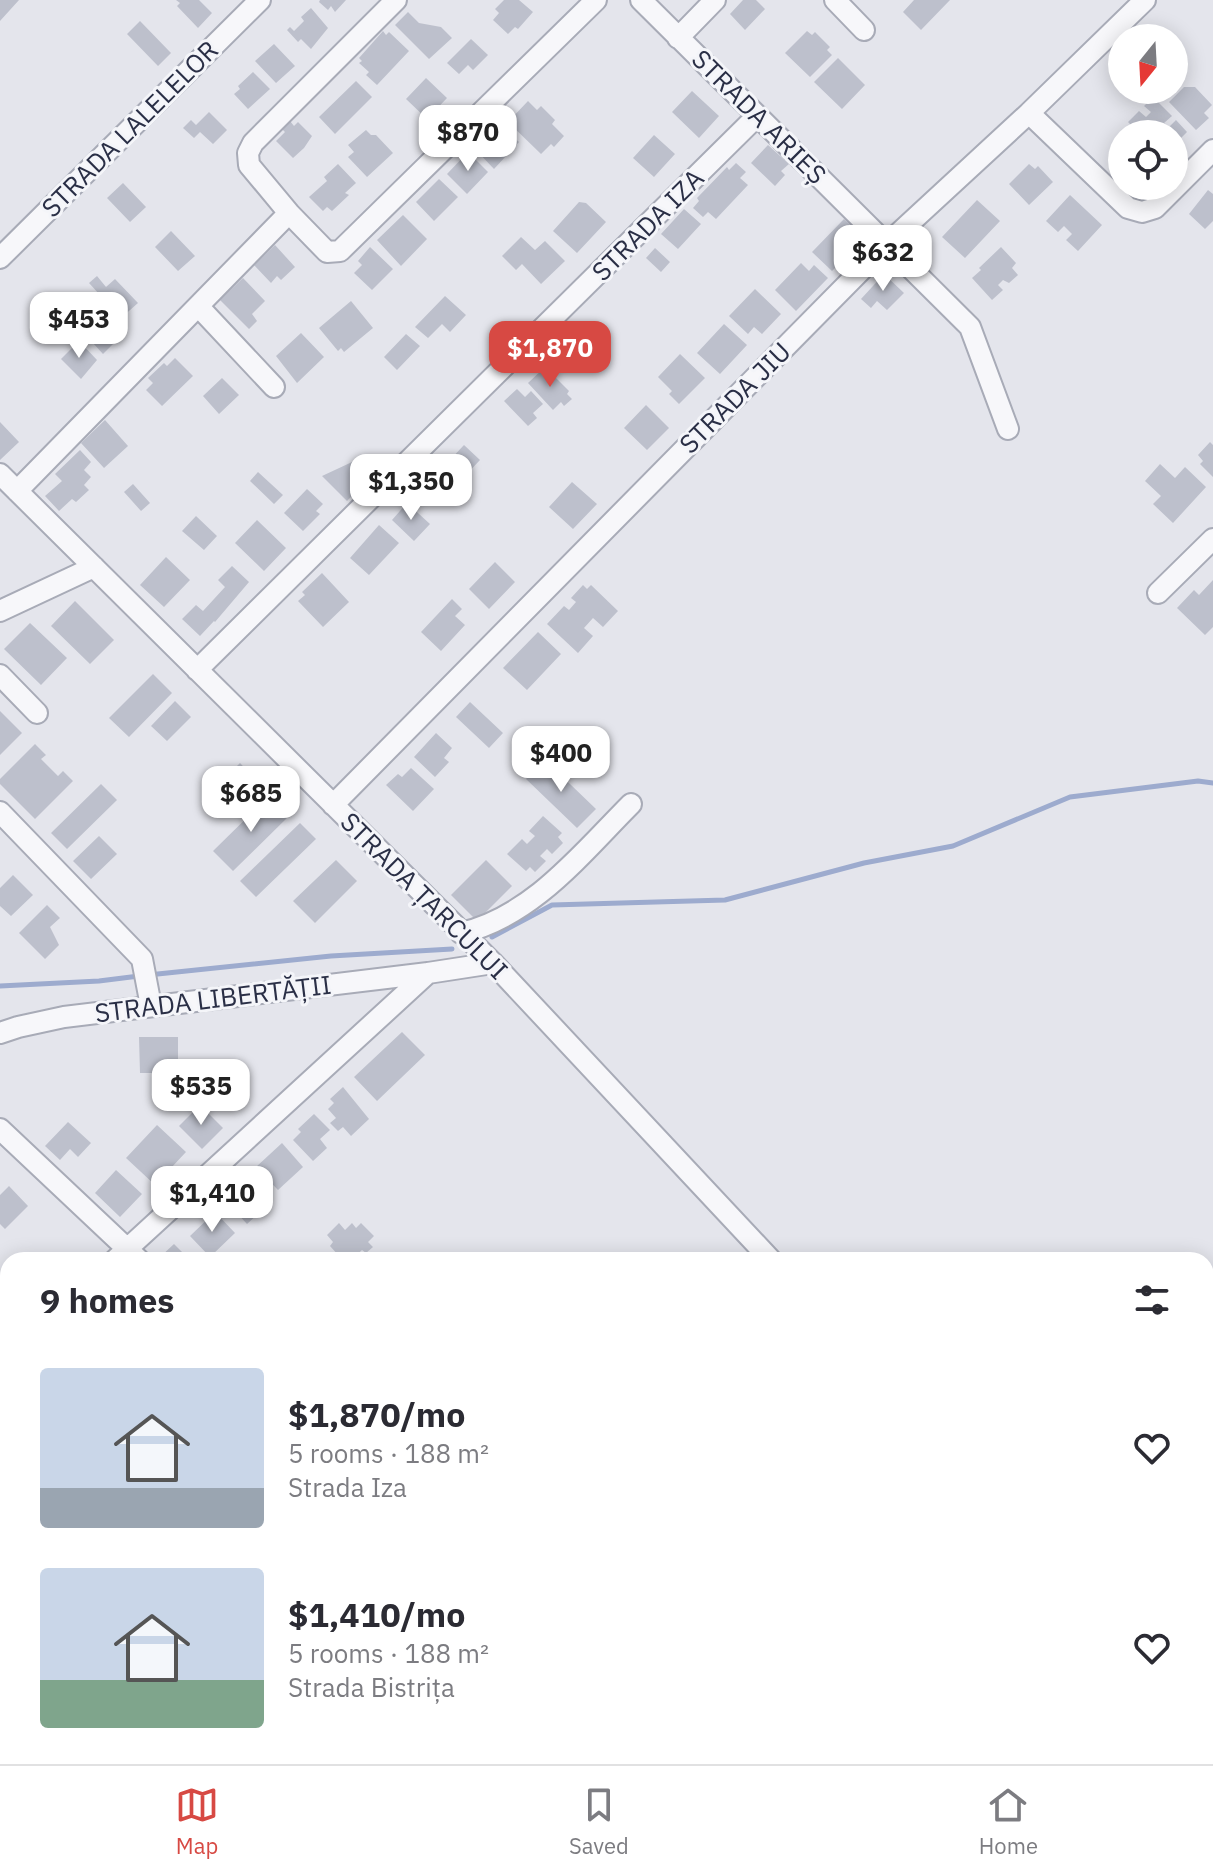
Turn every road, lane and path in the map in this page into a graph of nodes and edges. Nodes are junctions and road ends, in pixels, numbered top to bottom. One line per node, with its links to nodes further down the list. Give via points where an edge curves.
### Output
1 (260, 0): 15 (street, STRADA LALELELOR)
2 (396, 0): 13 (street, via 253,143 249,165)
3 (596, 0): 13 (street, via 340,251 327,252)
4 (641, 0): 9 (street, STRADA ARIEȘ)
5 (715, 0): 9 (street)
6 (835, 0): 8 (street)
7 (1145, 0): 10 (street, STRADA JIU)
8 (864, 30)
9 (678, 38): 11 (street, STRADA ARIEȘ)
10 (1029, 113): 12 (street, via 1128,208 1142,212 1155,208); 14 (street, STRADA JIU)
11 (757, 116): 14 (street, STRADA ARIEȘ); 25 (street, STRADA IZA)
12 (1213, 150)
13 (289, 213): 16 (street)
14 (887, 244): 18 (street, STRADA ARIEȘ, via 970,327); 29 (street, STRADA JIU)
15 (0, 258)
16 (198, 306): 17 (street); 20 (street)
17 (274, 387)
18 (1008, 429)
19 (0, 474): 20 (street, STRADA ȚARCULUI)
20 (17, 491): 22 (street, STRADA ȚARCULUI)
21 (1213, 539): 23 (street)
22 (94, 567): 24 (street); 25 (street, STRADA ȚARCULUI)
23 (1158, 593)
24 (0, 611)
25 (197, 670): 29 (street, STRADA ȚARCULUI)
26 (0, 675): 27 (street)
27 (37, 713)
28 (631, 804): 31 (street, via 530,902 486,927)
29 (333, 805): 31 (street, STRADA ȚARCULUI)
30 (0, 812): 34 (street, via 142,959)
31 (461, 933): 32 (street, STRADA ȚARCULUI)
32 (493, 963): 33 (street, STRADA LIBERTĂȚII); 39 (street, STRADA ȚARCULUI)
33 (428, 973): 34 (street, STRADA LIBERTĂȚII); 38 (street)
34 (151, 1006): 35 (street, STRADA LIBERTĂȚII, via 64,1017)
35 (0, 1033)
36 (0, 1129): 37 (street)
37 (123, 1252)
38 (131, 1252)
39 (764, 1252)

